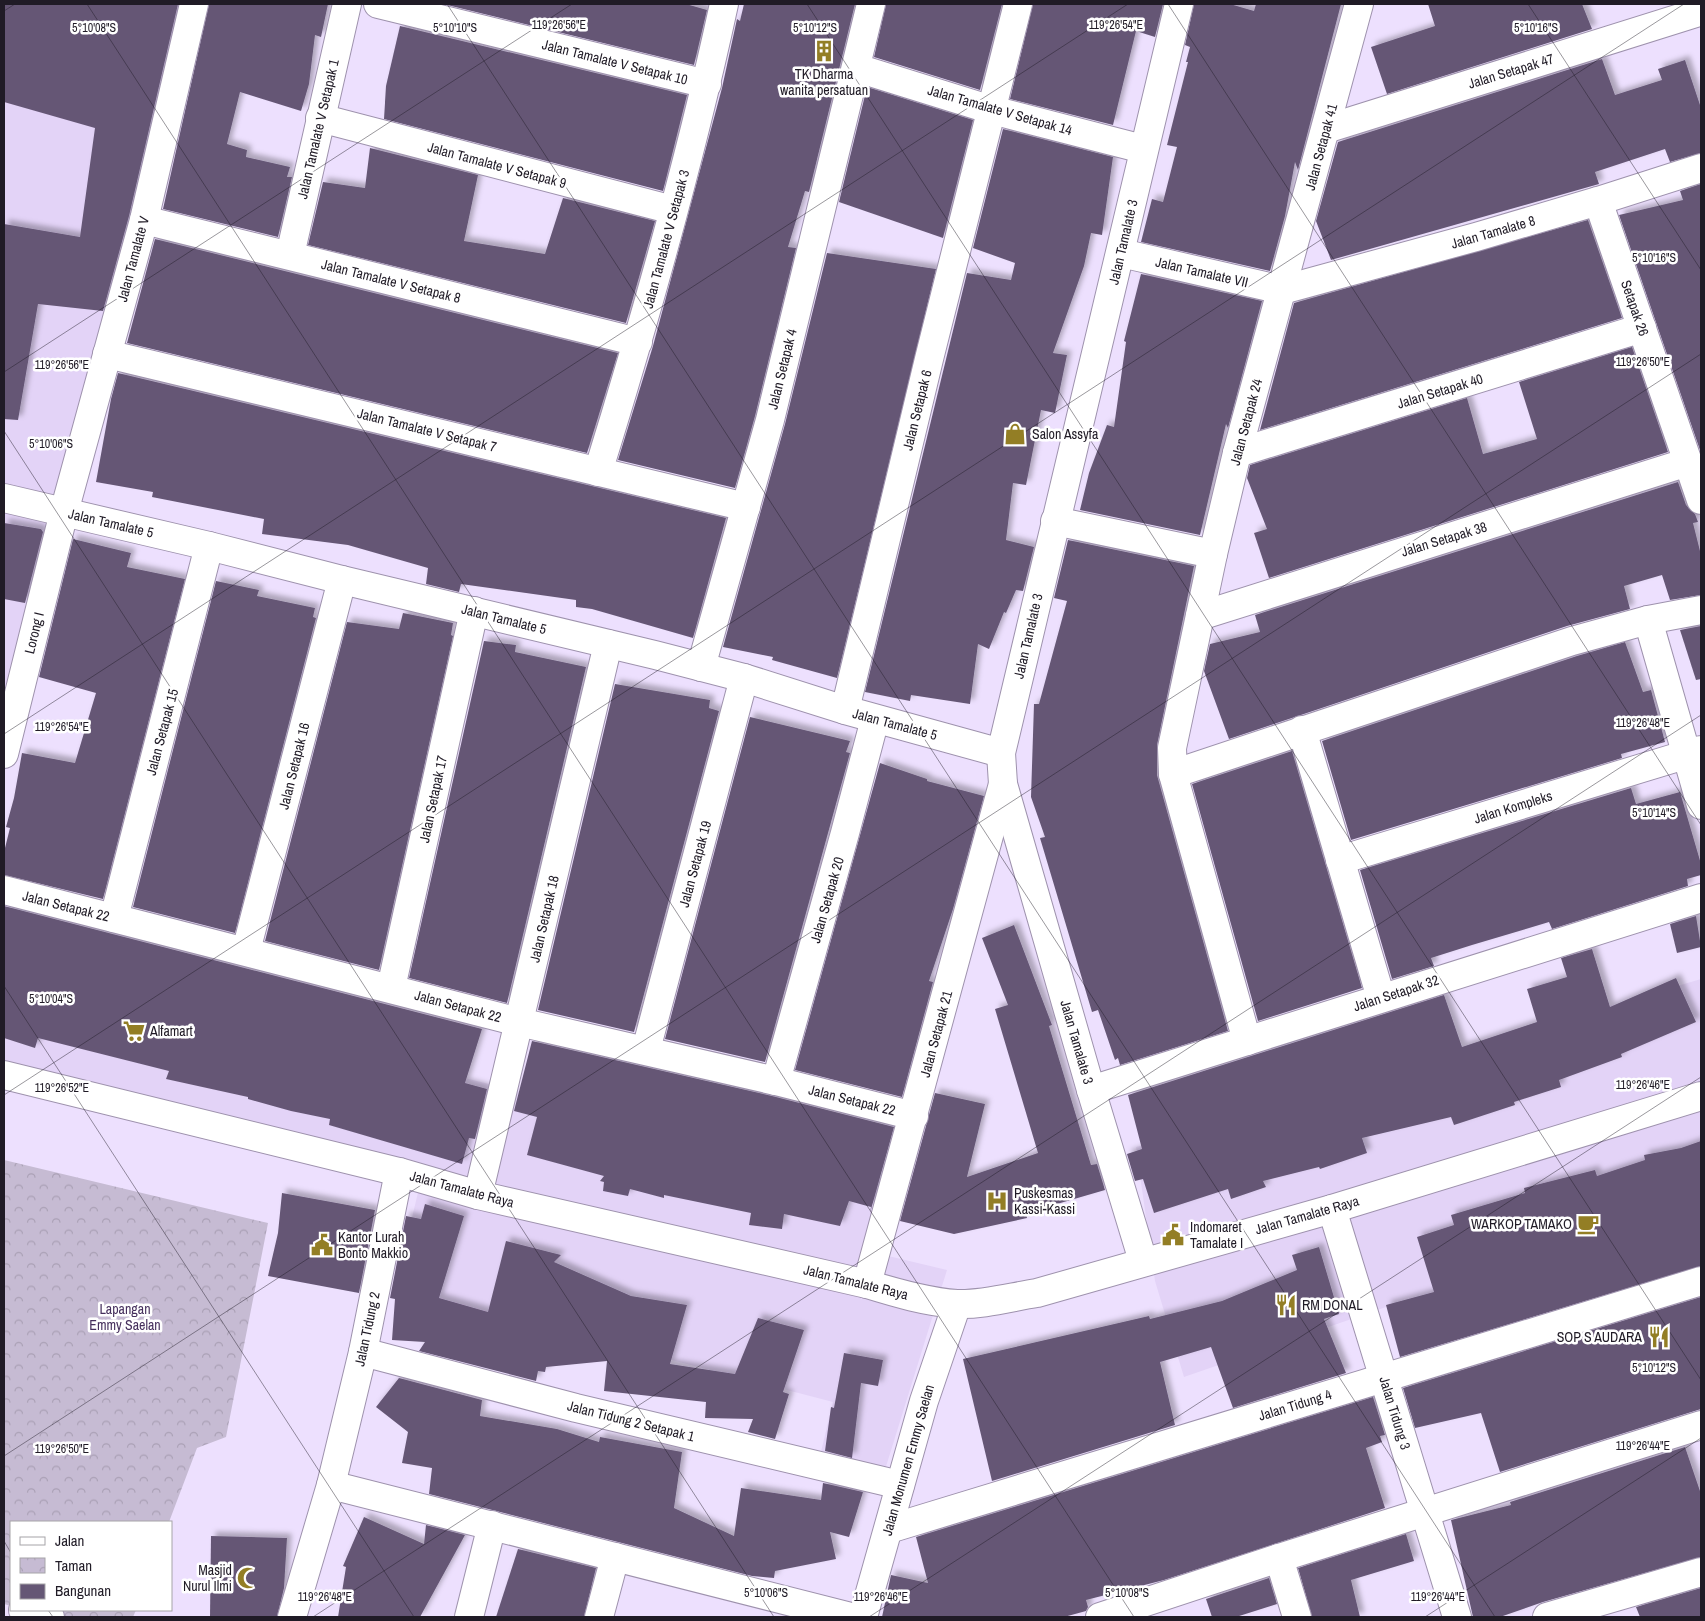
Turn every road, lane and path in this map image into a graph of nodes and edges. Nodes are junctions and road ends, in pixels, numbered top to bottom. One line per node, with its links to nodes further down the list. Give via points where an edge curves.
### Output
1 (194, 4): 19 (street, Jalan Tamalate V)
2 (347, 4): 13 (street, Jalan Tamalate V Setapak 1)
3 (378, 4): 11 (street, Jalan Tamalate V Setapak 10)
4 (724, 4): 11 (street, Jalan Tamalate V Setapak 3)
5 (871, 4): 10 (street, Jalan Setapak 4)
6 (1018, 4): 12 (street, Jalan Setapak 6)
7 (1179, 4): 15 (street, Jalan Tamalate 3)
8 (1358, 4): 14 (street, Jalan Setapak 41)
9 (1696, 16): 14 (street, Jalan Setapak 47)
10 (857, 68): 12 (street, Jalan Tamalate V Setapak 14); 31 (street, Jalan Setapak 4)
11 (707, 84): 18 (street, Jalan Tamalate V Setapak 3)
12 (992, 110): 15 (street, Jalan Tamalate V Setapak 14); 44 (street, Jalan Setapak 6)
13 (320, 118): 18 (street, Jalan Tamalate V Setapak 9); 21 (street, Jalan Tamalate V Setapak 1)
14 (1326, 129): 22 (street, Jalan Setapak 41)
15 (1143, 149): 20 (street, Jalan Tamalate 3)
16 (1701, 168): 17 (street, Jalan Tamalate 8)
17 (1598, 201): 22 (street, Jalan Tamalate 8); 23 (street, Setapak 26)
18 (673, 210): 24 (street, Jalan Tamalate V Setapak 3)
19 (144, 220): 21 (street, Jalan Tamalate V Setapak 8); 25 (street, Jalan Tamalate V)
20 (1121, 254): 22 (street, Jalan Tamalate VII); 33 (street, Jalan Tamalate 3)
21 (290, 255): 24 (street, Jalan Tamalate V Setapak 8)
22 (1282, 290): 26 (street, Jalan Setapak 24)
23 (1642, 328): 26 (street, Jalan Setapak 40); 27 (street, Setapak 26)
24 (638, 342): 28 (street, Jalan Tamalate V Setapak 3)
25 (107, 354): 28 (street, Jalan Tamalate V Setapak 7); 32 (street, Jalan Tamalate V)
26 (1237, 454): 35 (street, Jalan Setapak 24)
27 (1688, 462): 30 (street, Setapak 26); 39 (street, Jalan Setapak 38)
28 (598, 472): 31 (street, Jalan Tamalate V Setapak 7)
29 (4, 498): 32 (street, Jalan Tamalate 5)
30 (1701, 500)
31 (746, 507): 42 (street, Jalan Setapak 4)
32 (64, 512): 34 (street, Jalan Tamalate 5); 49 (street, Lorong I)
33 (1056, 521): 35 (street); 48 (street, Jalan Tamalate 3)
34 (209, 546): 36 (street, Jalan Tamalate 5); 56 (street, Jalan Setapak 15)
35 (1213, 554): 39 (street, Jalan Setapak 24)
36 (342, 580): 38 (street, Jalan Tamalate 5); 57 (street, Jalan Setapak 16)
37 (1701, 610): 40 (street)
38 (474, 611): 41 (street, Jalan Tamalate 5); 58 (street, Jalan Setapak 17)
39 (1200, 616): 50 (street, Jalan Setapak 24, via 1172,748)
40 (1648, 620): 46 (street, via 1480,670); 47 (street)
41 (608, 644): 42 (street, Jalan Tamalate 5); 60 (street, Jalan Setapak 18)
42 (701, 667): 43 (street, Jalan Tamalate 5)
43 (744, 678): 44 (street, Jalan Tamalate 5); 62 (street, Jalan Setapak 19)
44 (844, 710): 45 (street, Jalan Tamalate 5)
45 (875, 719): 48 (street, Jalan Tamalate 5); 64 (street, Jalan Setapak 20)
46 (1302, 730): 50 (street); 53 (street)
47 (1694, 752): 52 (street); 53 (street, Jalan Kompleks)
48 (1001, 753): 51 (street, Jalan Tamalate 3)
49 (4, 754)
50 (1173, 774): 61 (street, Jalan Setapak 24)
51 (1003, 784): 65 (street, Jalan Tamalate 3); 67 (street, Jalan Setapak 21)
52 (1701, 805)
53 (1340, 860): 59 (street)
54 (4, 890): 56 (street, Jalan Setapak 22)
55 (1701, 898): 59 (street, Jalan Setapak 32)
56 (114, 918): 57 (street, Jalan Setapak 22)
57 (246, 951): 58 (street, Jalan Setapak 22)
58 (391, 988): 60 (street, Jalan Setapak 22)
59 (1381, 998): 61 (street, Jalan Setapak 32)
60 (519, 1022): 62 (street, Jalan Setapak 22); 69 (street, Jalan Setapak 18)
61 (1247, 1041): 65 (street, Jalan Setapak 32)
62 (646, 1050): 64 (street, Jalan Setapak 22)
63 (4, 1075): 68 (street, Jalan Tamalate Raya)
64 (776, 1081): 67 (street, Jalan Setapak 22)
65 (1091, 1090): 71 (street, Jalan Tamalate 3)
66 (1701, 1096): 70 (street, Jalan Tamalate Raya)
67 (914, 1116): 73 (street, Jalan Setapak 21)
68 (399, 1172): 69 (street, Jalan Tamalate Raya); 75 (street, Jalan Tidung 2)
69 (478, 1195): 73 (street, Jalan Tamalate Raya)
70 (1332, 1208): 71 (street, Jalan Tamalate Raya); 76 (street, Jalan Tidung 3)
71 (1144, 1262): 74 (street, Jalan Tamalate Raya, via 1036,1293)
72 (1701, 1281): 76 (street, Jalan Tidung 4)
73 (867, 1284): 74 (street, Jalan Tamalate Raya, via 904,1295)
74 (957, 1304): 79 (street, Jalan Monumen Emmy Saelan, via 924,1401)
75 (363, 1352): 78 (street, Jalan Tidung 2); 79 (street, Jalan Tidung 2 Setapak 1, via 576,1408)
76 (1384, 1378): 80 (street, Jalan Tidung 3); 82 (street, Jalan Tidung 4)
77 (1701, 1424): 80 (street)
78 (330, 1485): 81 (street); 89 (street, Jalan Tidung 2)
79 (900, 1486): 82 (street, Jalan Monumen Emmy Saelan)
80 (1425, 1512): 84 (street); 96 (street, Jalan Tidung 3)
81 (492, 1525): 83 (street); 90 (street)
82 (888, 1529): 93 (street, Jalan Monumen Emmy Saelan)
83 (615, 1557): 91 (street); 92 (street)
84 (1279, 1558): 94 (street); 95 (street)
85 (1701, 1572): 86 (street)
86 (1619, 1607): 97 (street)
87 (27, 1611): 88 (street)
88 (50, 1617)
89 (292, 1617)
90 (469, 1617)
91 (599, 1617)
92 (851, 1617)
93 (863, 1617)
94 (1100, 1617)
95 (1297, 1617)
96 (1458, 1617)
97 (1547, 1617)

